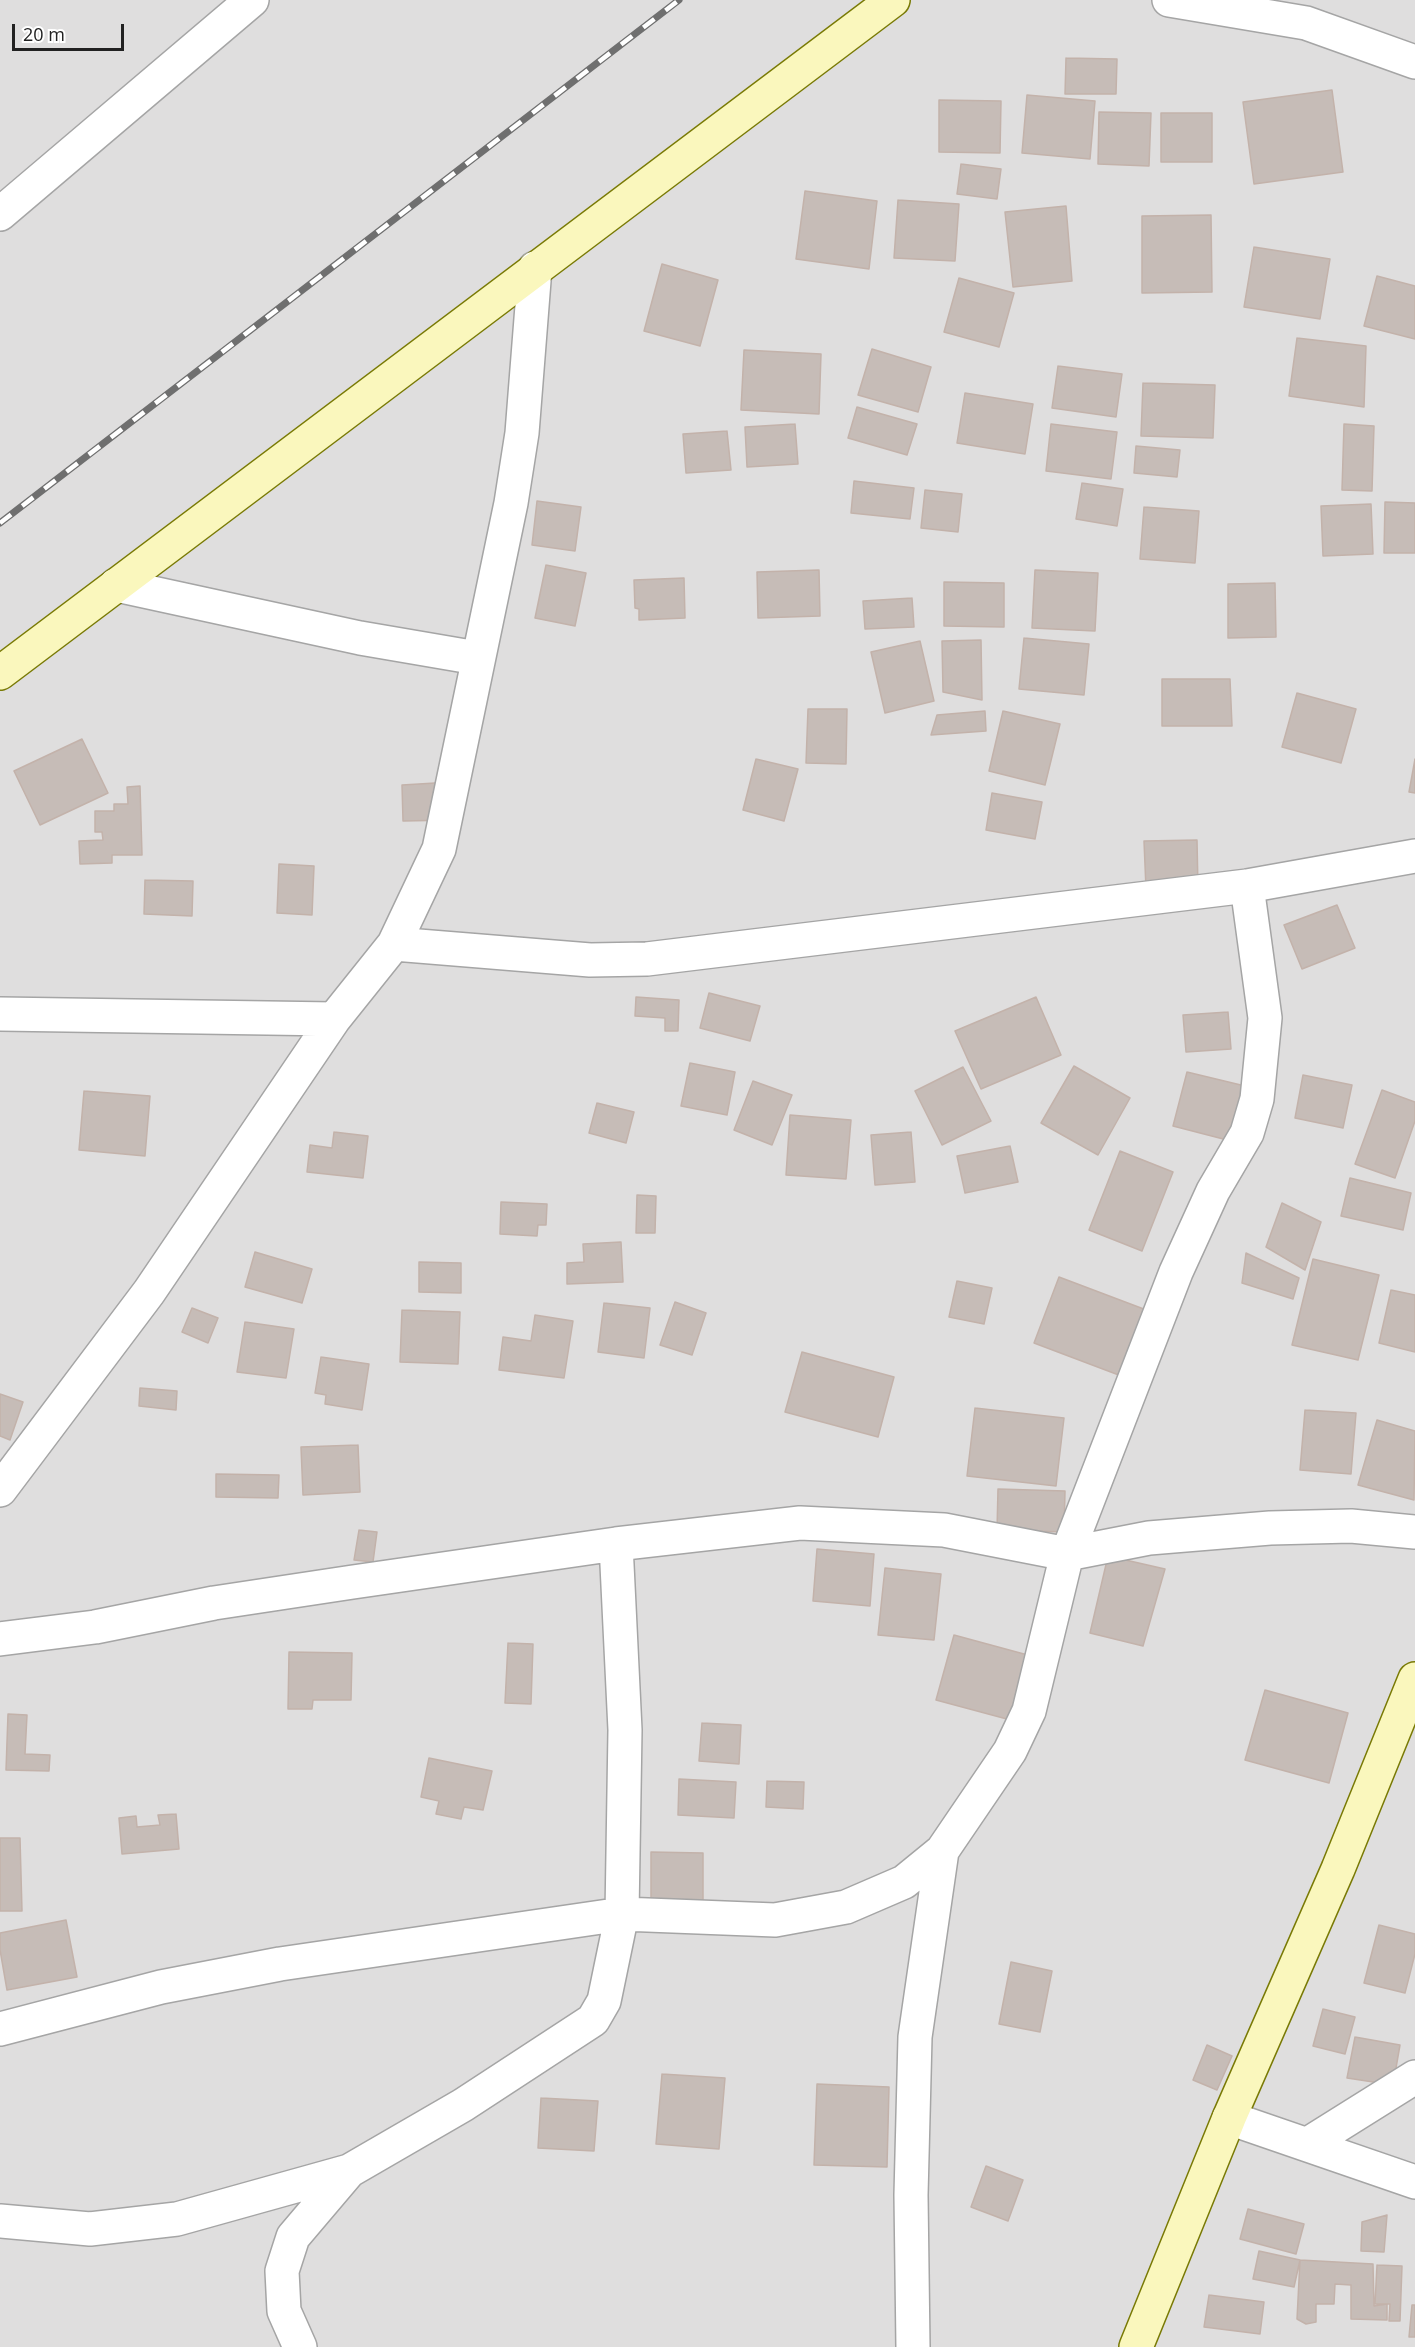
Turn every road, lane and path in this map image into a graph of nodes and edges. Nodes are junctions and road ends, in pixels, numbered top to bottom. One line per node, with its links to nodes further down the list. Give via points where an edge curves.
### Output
1 (892, 0): 6 (street)
2 (1169, 0): 4 (street, via 1306,23)
3 (232, 6): 5 (street)
4 (1415, 62)
5 (0, 214)
6 (535, 268): 7 (street); 8 (street, via 522,433)
7 (116, 585): 8 (street, via 360,638); 9 (street)
8 (477, 658): 12 (street, via 439,849)
9 (0, 673)
10 (1415, 855): 11 (street)
11 (1247, 886): 12 (street, via 647,959 590,960); 18 (street, via 1265,1018 1257,1099 1247,1133 1214,1191 1176,1272)
12 (394, 944): 14 (street)
13 (0, 1014): 14 (street)
14 (334, 1019): 15 (street, via 149,1292)
15 (0, 1490)
16 (1415, 1532): 18 (street, via 1351,1526 1270,1528 1149,1538)
17 (616, 1544): 18 (street, via 800,1523 944,1530); 19 (street, via 330,1585); 22 (street, via 625,1730)
18 (1067, 1554): 21 (street, via 1029,1711 1010,1751)
19 (0, 1640)
20 (1415, 1679): 25 (street)
21 (942, 1851): 22 (street, via 904,1882 846,1907 775,1920); 31 (street, via 915,2037)
22 (622, 1914): 23 (street, via 280,1964 161,1987); 27 (street, via 604,2001 593,2020 463,2105)
23 (0, 2029)
24 (1415, 2077): 26 (street)
25 (1230, 2118): 26 (street); 32 (street)
26 (1308, 2144): 28 (street)
27 (349, 2170): 29 (street, via 177,2219 90,2229); 30 (street, via 293,2237 282,2271 284,2311)
28 (1415, 2182)
29 (0, 2221)
30 (300, 2347)
31 (913, 2347)
32 (1136, 2347)

